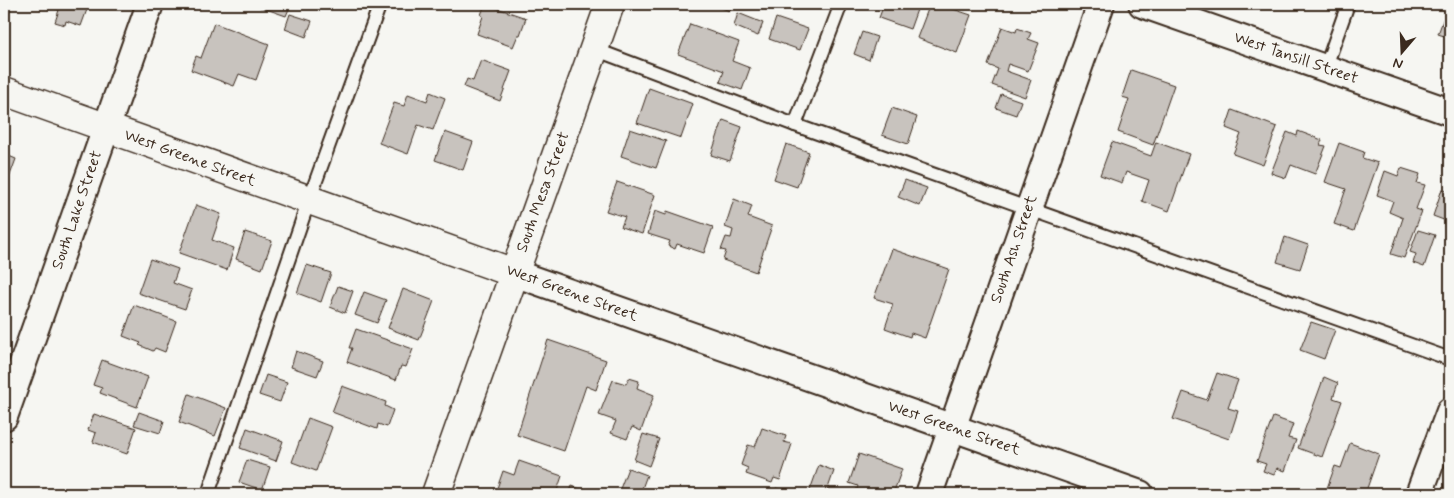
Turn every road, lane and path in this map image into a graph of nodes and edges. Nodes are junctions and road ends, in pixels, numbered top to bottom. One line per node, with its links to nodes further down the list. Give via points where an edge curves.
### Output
1 (150, 4): 13 (street, South Lake Street)
2 (380, 4): 14 (lane)
3 (610, 4): 8 (street, South Mesa Street)
4 (841, 4): 12 (lane)
5 (1101, 4): 15 (street, South Ash Street)
6 (1142, 4): 9 (street, West Tansill Street)
7 (1348, 4): 9 (lane)
8 (594, 49): 12 (lane); 16 (street, South Mesa Street)
9 (1326, 69): 11 (street, West Tansill Street)
10 (4, 91): 13 (street, West Greene Street)
11 (1450, 112)
12 (795, 124): 15 (lane)
13 (106, 128): 14 (street, West Greene Street); 19 (street, South Lake Street)
14 (309, 200): 16 (street, West Greene Street); 21 (lane)
15 (1029, 207): 17 (lane); 20 (street, South Ash Street)
16 (514, 273): 20 (street, West Greene Street); 22 (street, South Mesa Street)
17 (1450, 359)
18 (1450, 411): 25 (street)
19 (4, 417)
20 (952, 426): 23 (street, South Ash Street); 24 (street, West Greene Street)
21 (208, 494)
22 (438, 494)
23 (929, 494)
24 (1140, 494)
25 (1419, 494)

